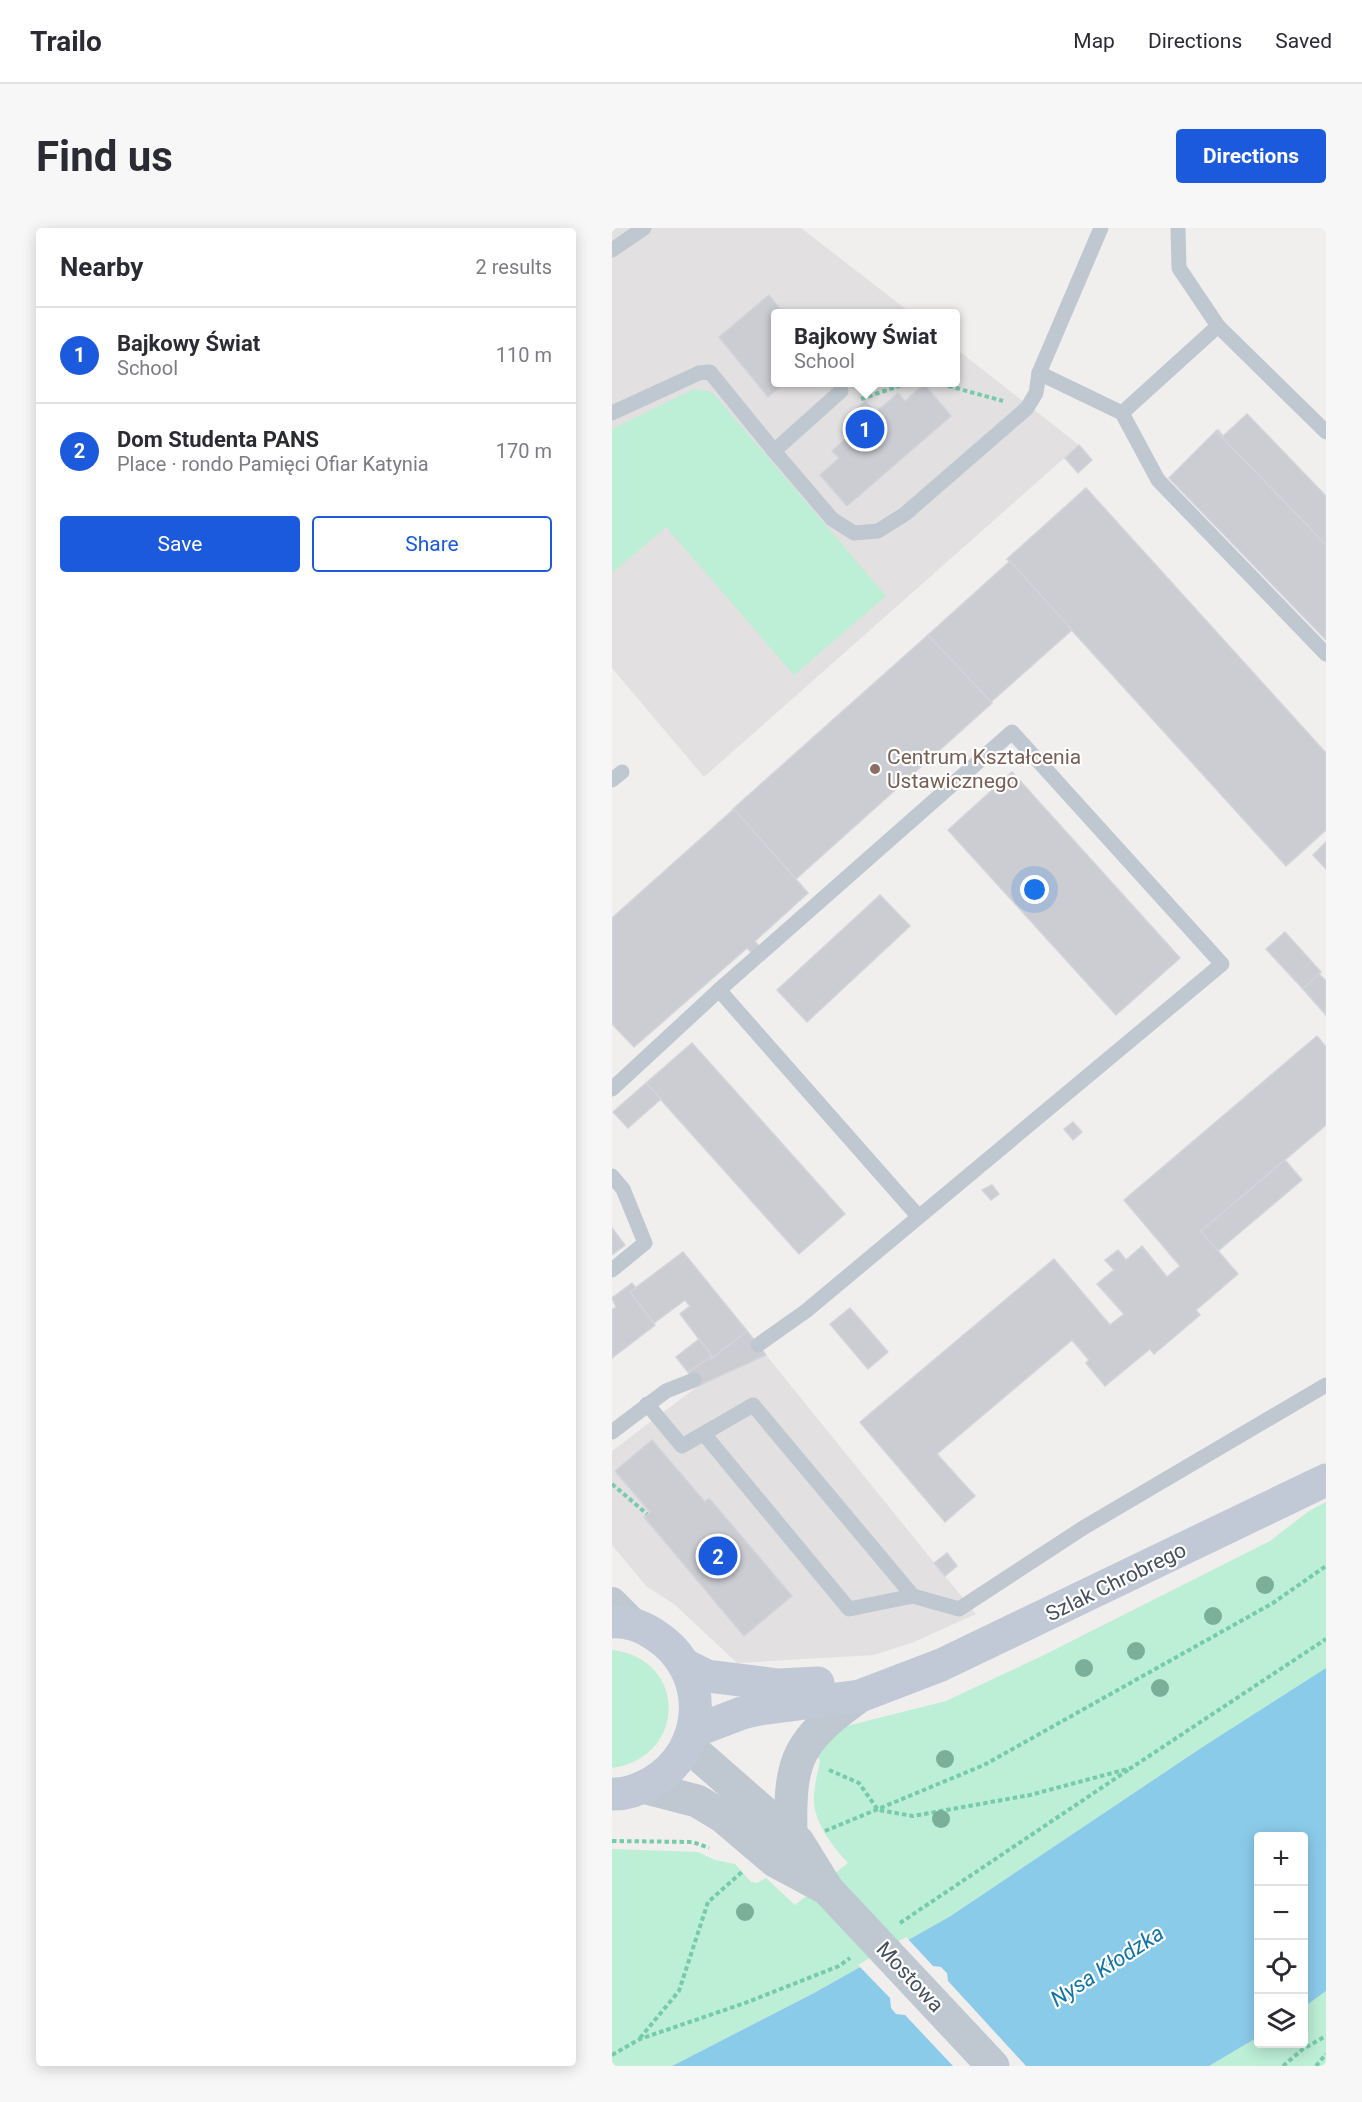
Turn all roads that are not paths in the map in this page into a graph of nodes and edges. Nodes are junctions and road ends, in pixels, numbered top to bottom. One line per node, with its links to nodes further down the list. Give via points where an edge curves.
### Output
1 (644, 228): 4 (lane)
2 (1101, 228): 6 (lane)
3 (1178, 228): 5 (lane, via 1179,268)
4 (612, 250)
5 (1218, 326): 9 (lane); 10 (lane)
6 (1039, 373): 9 (lane); 11 (lane, via 1036,393 1028,408 905,514 878,531 854,533 832,519)
7 (841, 391): 11 (lane)
8 (612, 413): 11 (lane, via 710,372)
9 (1122, 413): 12 (lane, via 1158,480)
10 (1326, 432)
11 (774, 451)
12 (1326, 654)
13 (719, 990): 14 (lane); 16 (lane); 16 (lane, via 1012,732 1222,964)
14 (612, 1089)
15 (612, 1176): 17 (lane, via 623,1189 645,1243)
16 (918, 1216): 18 (lane, via 806,1311)
17 (612, 1270)
18 (758, 1345)
19 (694, 1380): 21 (lane)
20 (1326, 1385): 25 (lane, via 1083,1528 959,1609)
21 (647, 1404): 22 (lane); 23 (lane, via 682,1446)
22 (612, 1432)
23 (704, 1434): 25 (lane, via 849,1609); 25 (lane, via 753,1405)
24 (1326, 1480): 29 (main road, Szlak Chrobrego, via 979,1648)
25 (913, 1596)
26 (612, 1602): 27 (street)
27 (624, 1624): 28 (main road, via 664,1640)
28 (685, 1665): 29 (main road, Szlak Chrobrego, via 707,1676 778,1685); 31 (main road, via 695,1697 696,1714)
29 (904, 1679): 30 (main road, Szlak Chrobrego)
30 (860, 1696): 31 (main road, Szlak Chrobrego, via 742,1713); 34 (street, via 820,1727 804,1748 793,1773 790,1795)
31 (690, 1738): 32 (main road, via 676,1762); 34 (street, Mostowa)
32 (643, 1787): 33 (main road); 34 (street, Mostowa, via 697,1801)
33 (612, 1794)
34 (800, 1864): 35 (street, Mostowa, bridge)
35 (993, 2066)

